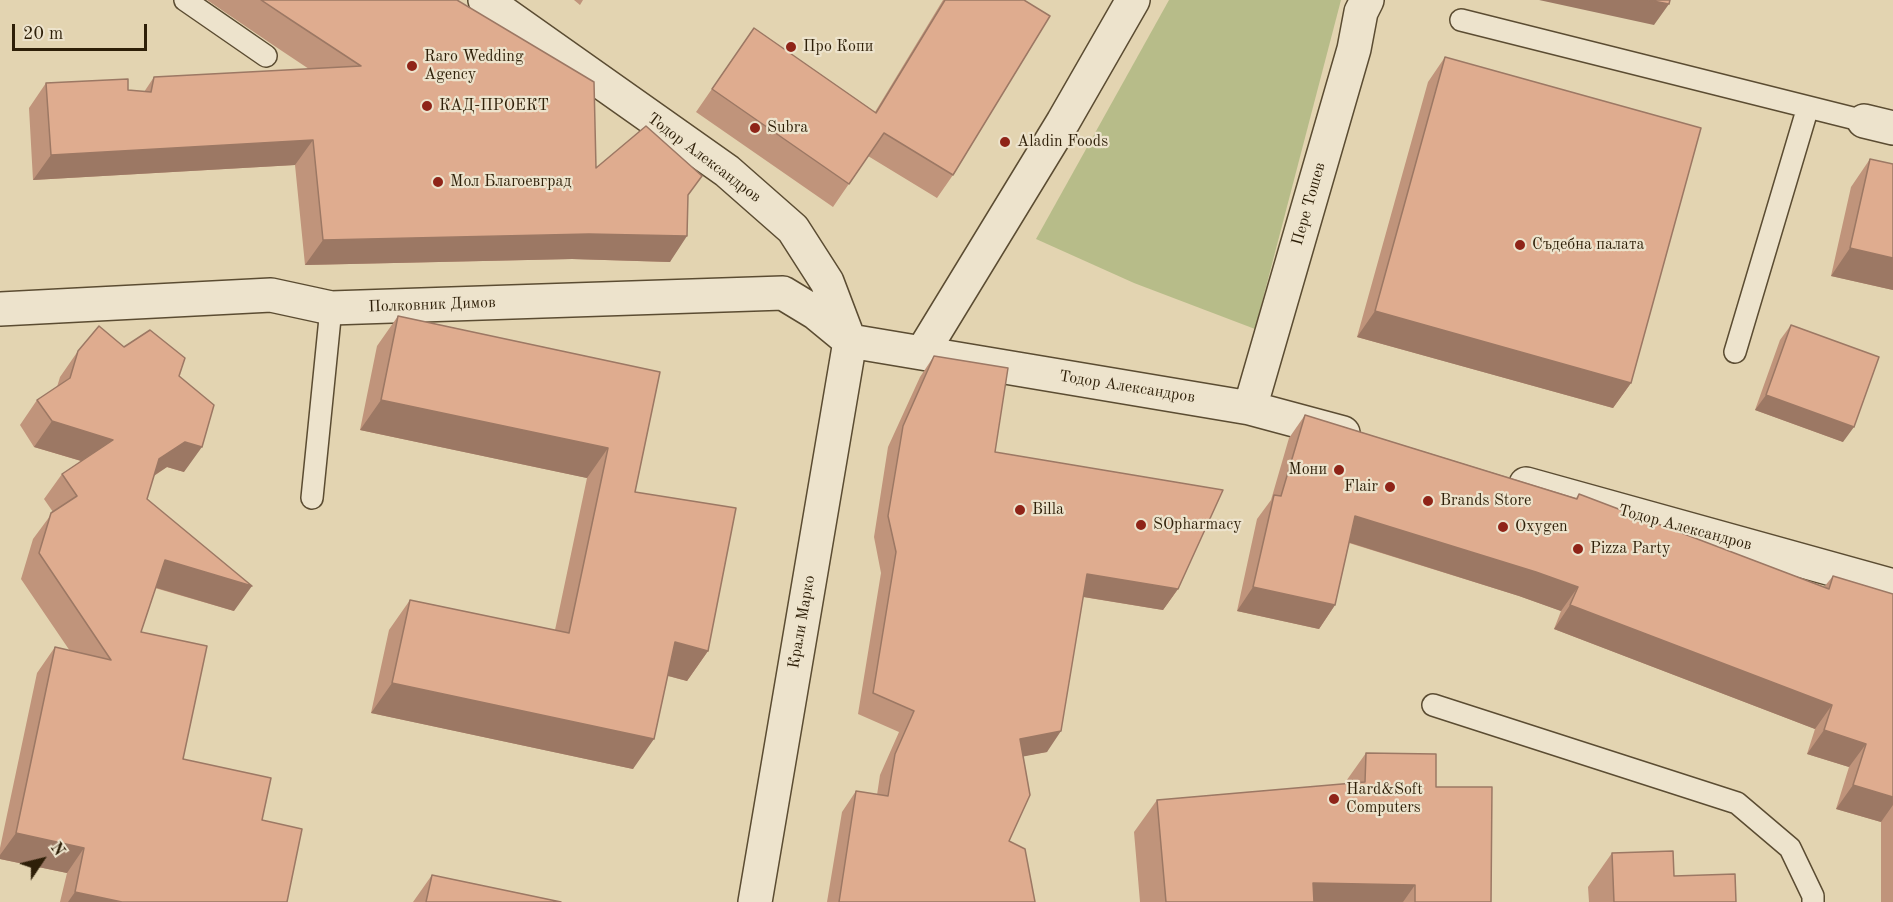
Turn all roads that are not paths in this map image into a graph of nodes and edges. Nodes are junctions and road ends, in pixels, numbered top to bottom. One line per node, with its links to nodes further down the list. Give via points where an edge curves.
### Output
1 (185, 0): 6 (lane)
2 (485, 0): 11 (street, Тодор Александров, via 727,171 794,229 827,282)
3 (1134, 0): 13 (street)
4 (1367, 0): 14 (street, Пере Тошев)
5 (1461, 20): 7 (lane)
6 (266, 56)
7 (1808, 107): 8 (lane); 12 (lane)
8 (1878, 125)
9 (331, 308): 10 (street, Полковник Димов, via 271,295); 11 (street, Полковник Димов, via 783,293); 17 (lane)
10 (0, 309)
11 (850, 341): 13 (street, Тодор Александров); 20 (street, Крали Марко)
12 (1735, 352)
13 (922, 353): 14 (street, Тодор Александров)
14 (1250, 408): 15 (street, Тодор Александров)
15 (1377, 443)
16 (1503, 478): 18 (street, Тодор Александров)
17 (312, 498)
18 (1893, 586)
19 (1433, 705): 21 (lane, via 1737,803 1790,848)
20 (755, 902)
21 (1814, 902)

